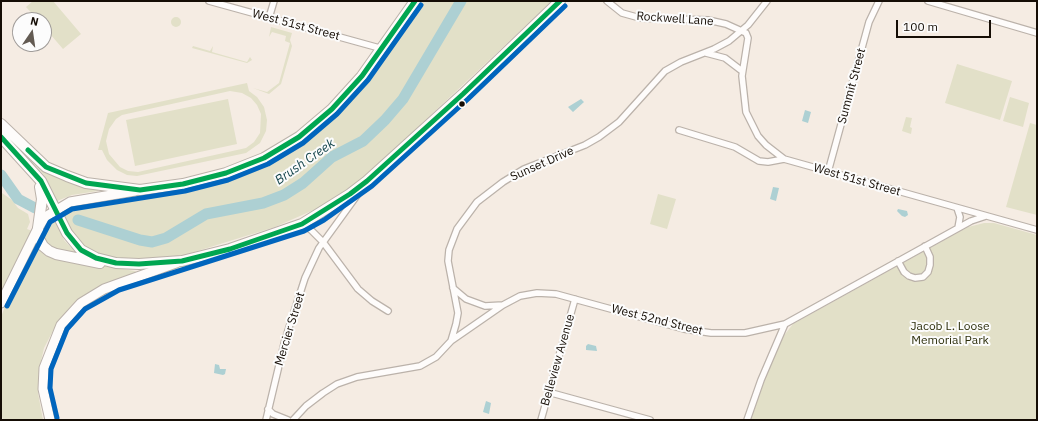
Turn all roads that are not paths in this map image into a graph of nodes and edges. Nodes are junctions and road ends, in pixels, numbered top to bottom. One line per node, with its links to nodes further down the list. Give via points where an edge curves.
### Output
1 (209, 1): 9 (street, West 51st Street)
2 (274, 1): 9 (street)
3 (415, 1): 12 (highway)
4 (560, 1): 20 (highway)
5 (607, 1): 10 (street, Rockwell Lane, via 622,13 640,18 708,20)
6 (767, 1): 10 (street, Sunset Drive)
7 (879, 1): 19 (street, Summit Street, via 869,22)
8 (927, 2): 11 (street)
9 (269, 18): 12 (street, West 51st Street)
10 (742, 31): 13 (street, Sunset Drive); 14 (street, via 748,38)
11 (1037, 33)
12 (383, 49): 21 (highway, via 332,109 299,137 264,158 226,173 183,184)
13 (705, 53): 14 (street, via 725,58); 34 (street, Sunset Drive, via 665,71 619,122 599,137 524,169 477,202 457,229 449,250 448,261)
14 (742, 71): 18 (street, via 746,112 750,123 766,145)
15 (1, 124): 21 (highway, via 46,167 86,183)
16 (679, 130): 18 (street, West 51st Street, via 735,147 760,161)
17 (3, 139): 23 (highway, via 41,181); 26 (highway, via 11,154 41,187)
18 (784, 159): 19 (street, West 51st Street)
19 (828, 172): 22 (street, West 51st Street)
20 (367, 181): 25 (highway); 29 (street, Mercier Street)
21 (140, 190): 23 (main road, via 70,202)
22 (957, 208): 24 (street, West 51st Street); 27 (street, via 960,217)
23 (56, 211): 26 (main road, via 45,218); 33 (highway, via 67,233 81,250 96,258)
24 (986, 216): 27 (street, West 52nd Street); 28 (street, West 51st Street)
25 (302, 224): 29 (street); 31 (highway, via 230,249)
26 (38, 228): 33 (highway, via 41,243 49,251 93,263); 36 (main road)
27 (958, 228): 30 (street, West 52nd Street)
28 (1037, 230)
29 (323, 242): 38 (street, via 358,289); 42 (street, Mercier Street, via 305,278 287,333)
30 (925, 246): 32 (street, West 52nd Street); 32 (street, via 930,257 930,265 923,277 909,276)
31 (182, 261): 33 (highway); 43 (main road, via 104,289 81,303 61,325 44,368 43,389)
32 (898, 261): 39 (street, West 52nd Street)
33 (116, 263)
34 (453, 288): 37 (street, West 52nd Street, via 476,304); 40 (street, Sunset Drive, via 458,313)
35 (575, 299): 37 (street, West 52nd Street, via 537,293 520,296); 39 (street, West 52nd Street, via 706,333 745,334); 41 (street, Belleview Avenue)
36 (1, 303)
37 (503, 305): 40 (street, Sunset Drive)
38 (388, 311)
39 (785, 324): 49 (street)
40 (451, 341): 46 (street, Sunset Drive, via 436,357 420,366 357,377 337,384 323,392)
41 (548, 392): 47 (street, Belleview Avenue); 48 (street)
42 (268, 409): 44 (street, Mercier Street); 45 (street)
43 (50, 420)
44 (266, 420)
45 (288, 420)
46 (293, 420)
47 (541, 420)
48 (650, 420)
49 (747, 420)

